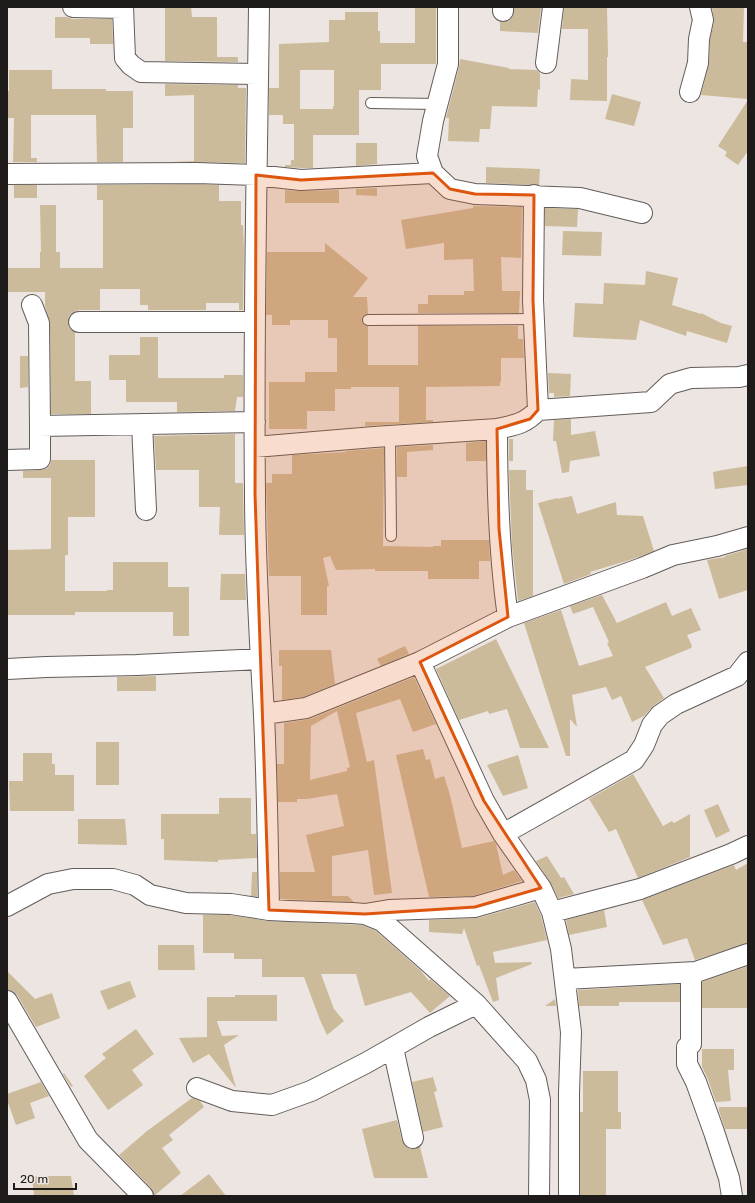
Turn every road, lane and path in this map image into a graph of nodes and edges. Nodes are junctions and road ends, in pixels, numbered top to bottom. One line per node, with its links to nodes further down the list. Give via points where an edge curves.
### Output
1 (73, 7): 6 (street)
2 (259, 7): 8 (street)
3 (448, 7): 11 (street, via 448,64)
4 (553, 7): 7 (street)
5 (700, 7): 9 (street, via 703,20 698,63)
6 (123, 8): 8 (street, via 125,58 131,66 141,72)
7 (546, 63)
8 (258, 74): 14 (street)
9 (690, 92)
10 (371, 103): 11 (lane)
11 (438, 104): 12 (street, via 427,156)
12 (432, 173): 14 (street, via 301,180); 15 (street, via 450,189 475,194)
13 (7, 174): 14 (street)
14 (256, 175): 21 (street)
15 (534, 195): 16 (street, via 580,198); 18 (street)
16 (642, 213)
17 (32, 305): 26 (street, via 38,323)
18 (534, 319): 19 (lane); 23 (street)
19 (368, 320)
20 (79, 322): 21 (street)
21 (254, 322): 24 (street)
22 (748, 375): 23 (street, via 691,378 670,384 651,402)
23 (538, 410): 27 (street, via 530,419)
24 (254, 422): 25 (street); 29 (street)
25 (142, 424): 26 (street); 31 (street)
26 (40, 426): 30 (street, via 40,459)
27 (497, 429): 28 (street); 34 (street, via 503,581)
28 (390, 436): 29 (street); 32 (lane)
29 (254, 447): 35 (street)
30 (7, 460)
31 (146, 510)
32 (392, 536)
33 (748, 537): 34 (street, via 673,555)
34 (508, 617): 36 (street)
35 (260, 659): 38 (street); 39 (street)
36 (420, 662): 39 (street, via 306,708); 40 (street, via 484,801)
37 (748, 662): 40 (street, via 737,676 676,704 660,715 634,760)
38 (7, 670)
39 (264, 714): 44 (street)
40 (503, 834): 42 (street)
41 (748, 846): 45 (street, via 640,889)
42 (542, 888): 45 (street); 46 (street, via 474,907 389,910)
43 (7, 906): 44 (street, via 48,884 73,879 113,879 135,884 150,895 186,903 231,904)
44 (270, 910): 46 (street)
45 (552, 912): 49 (street)
46 (365, 914): 51 (street, via 382,921)
47 (748, 954): 48 (street)
48 (691, 973): 49 (street); 58 (street, via 691,1044 687,1048 687,1064 714,1132)
49 (565, 979): 57 (street, via 571,1032)
50 (7, 1001): 55 (street, via 88,1140)
51 (476, 1004): 52 (street); 56 (street, via 528,1061 536,1080 540,1100)
52 (393, 1048): 53 (street, via 311,1091 272,1105 232,1101); 54 (street)
53 (197, 1088)
54 (413, 1138)
55 (143, 1196)
56 (539, 1196)
57 (569, 1196)
58 (732, 1196)

